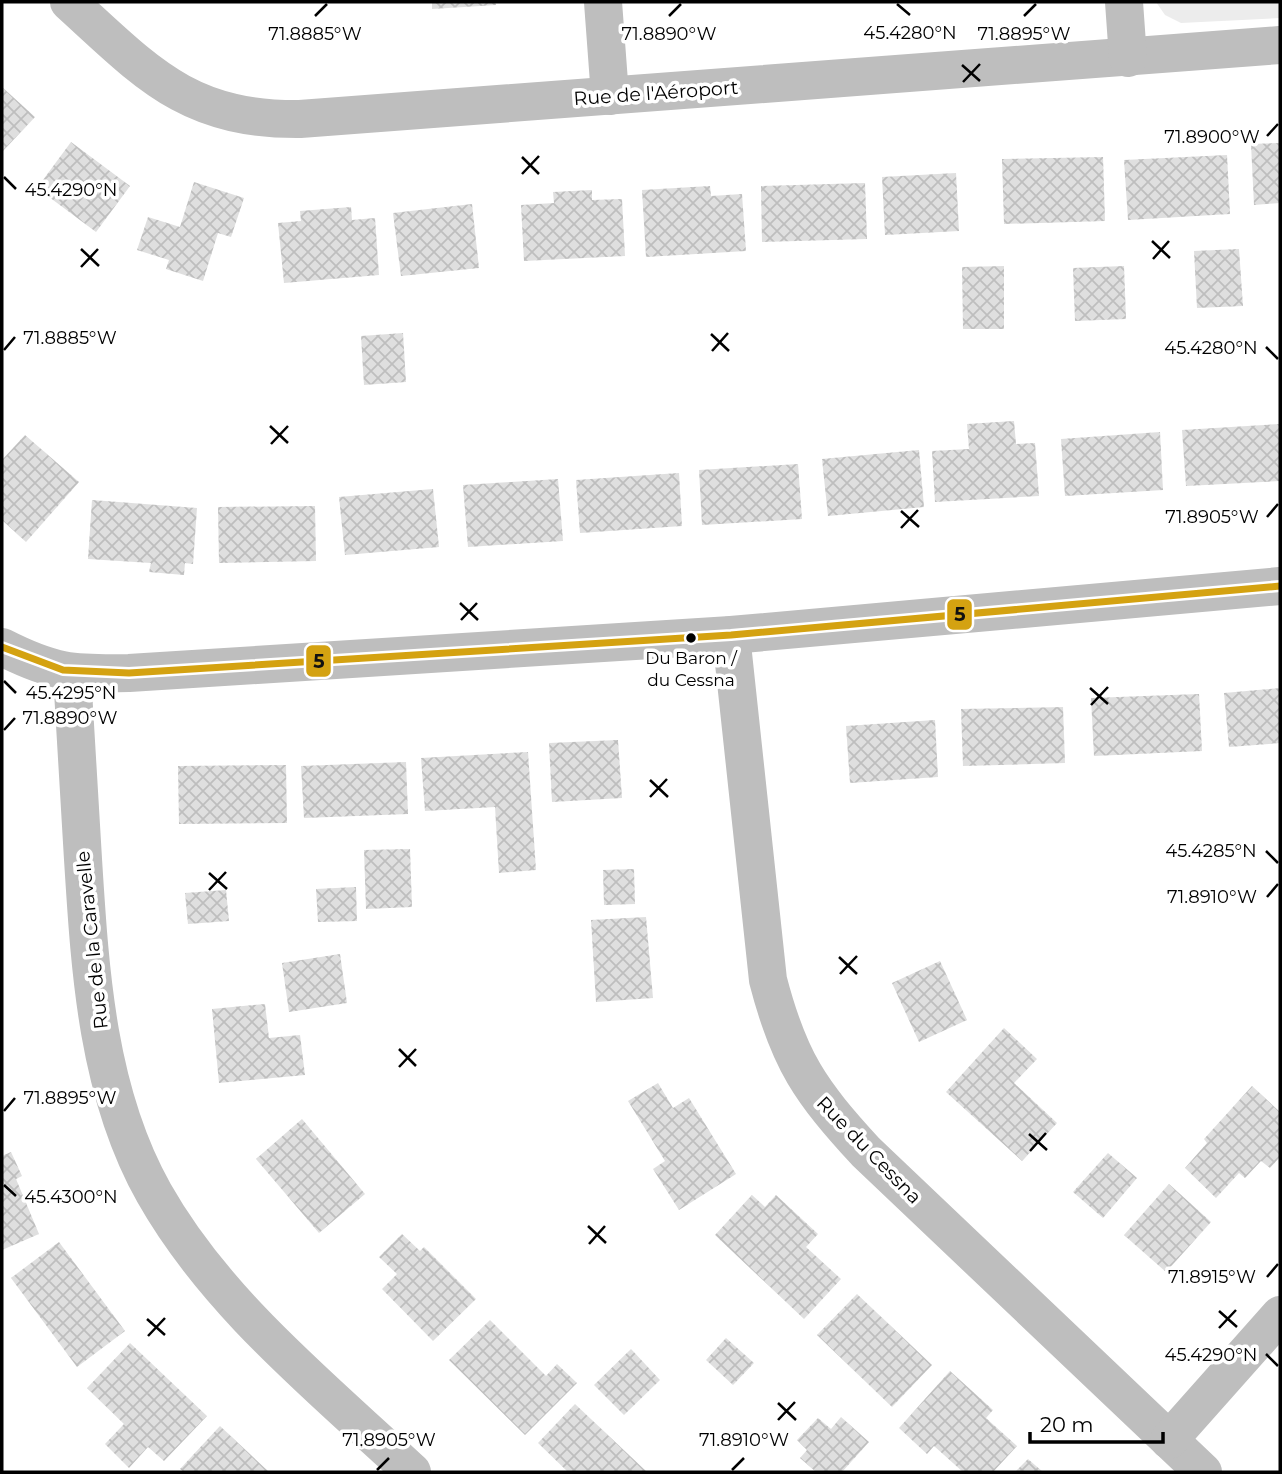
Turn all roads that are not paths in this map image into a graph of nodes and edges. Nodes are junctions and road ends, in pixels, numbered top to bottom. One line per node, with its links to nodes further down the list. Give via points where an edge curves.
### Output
1 (69, 2): 6 (street, Rue de l'Aéroport, via 172,90 216,110 259,120)
2 (603, 2): 6 (street)
3 (1124, 2): 5 (street)
4 (1280, 45): 5 (street, Rue de l'Aéroport)
5 (1128, 58): 6 (street, Rue de l'Aéroport)
6 (610, 96)
7 (1280, 586): 8 (street)
8 (731, 635): 10 (street); 12 (street, Rue du Cessna, via 768,980 780,1028 799,1070 866,1152)
9 (2, 647): 10 (street, via 36,664)
10 (72, 674): 13 (street, Rue de la Caravelle, via 88,941 98,1023 117,1108 153,1192 206,1268 272,1340)
11 (1280, 1315): 12 (street)
12 (1169, 1440): 14 (street, Rue du Cessna)
13 (412, 1472)
14 (1203, 1472)

